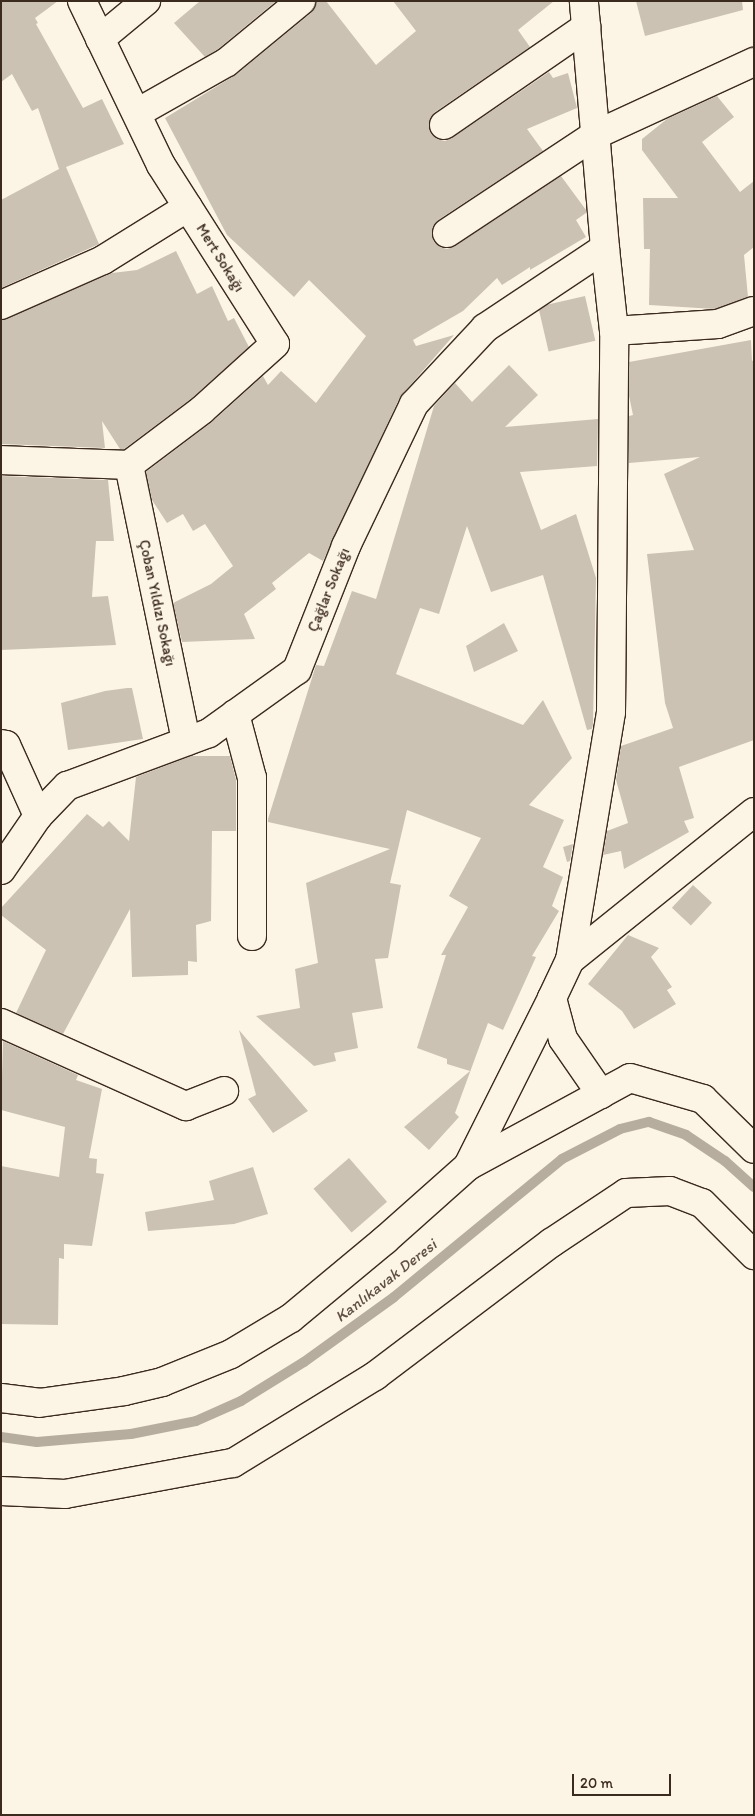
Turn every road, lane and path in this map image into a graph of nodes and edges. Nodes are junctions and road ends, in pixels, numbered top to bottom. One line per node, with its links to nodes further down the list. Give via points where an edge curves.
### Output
1 (82, 1): 5 (street, Mert Sokağı)
2 (146, 1): 5 (street)
3 (301, 1): 7 (street, via 227,62)
4 (585, 14): 8 (street); 9 (street)
5 (100, 39): 7 (street, Mert Sokağı)
6 (754, 62): 9 (street)
7 (137, 114): 10 (street, Mert Sokağı, via 161,165)
8 (444, 125)
9 (595, 135): 11 (street); 12 (street)
10 (188, 207): 13 (street, via 102,260); 17 (street, Mert Sokağı, via 274,344 202,410)
11 (447, 233)
12 (605, 248): 15 (street); 18 (street, Çağlar Sokağı, via 485,328 414,404 346,546 297,670)
13 (1, 305)
14 (754, 311): 15 (street, via 718,324)
15 (614, 331): 25 (street, via 611,712)
16 (1, 460): 17 (street)
17 (129, 465): 19 (street, Çoban Yıldızı Sokağı)
18 (235, 714): 19 (street, Çağlar Sokağı, via 209,733); 24 (street, via 252,778)
19 (186, 742): 22 (street, Çağlar Sokağı, via 67,786)
20 (1, 744): 22 (street, via 6,745)
21 (754, 812): 25 (street)
22 (38, 816): 23 (street, Çağlar Sokağı)
23 (1, 870)
24 (252, 936)
25 (570, 960): 26 (street)
26 (552, 998): 29 (street, via 563,1039); 31 (street)
27 (1, 1023): 28 (street, via 186,1106)
28 (224, 1091)
29 (601, 1094): 30 (street, via 630,1078 703,1099); 31 (street)
30 (754, 1149)
31 (468, 1166): 33 (street, via 291,1318 231,1354 162,1382 124,1391 39,1403)
32 (754, 1255): 34 (street, via 702,1202 670,1191 626,1193 551,1243 375,1376 233,1463 65,1494)
33 (1, 1398)
34 (1, 1491)

